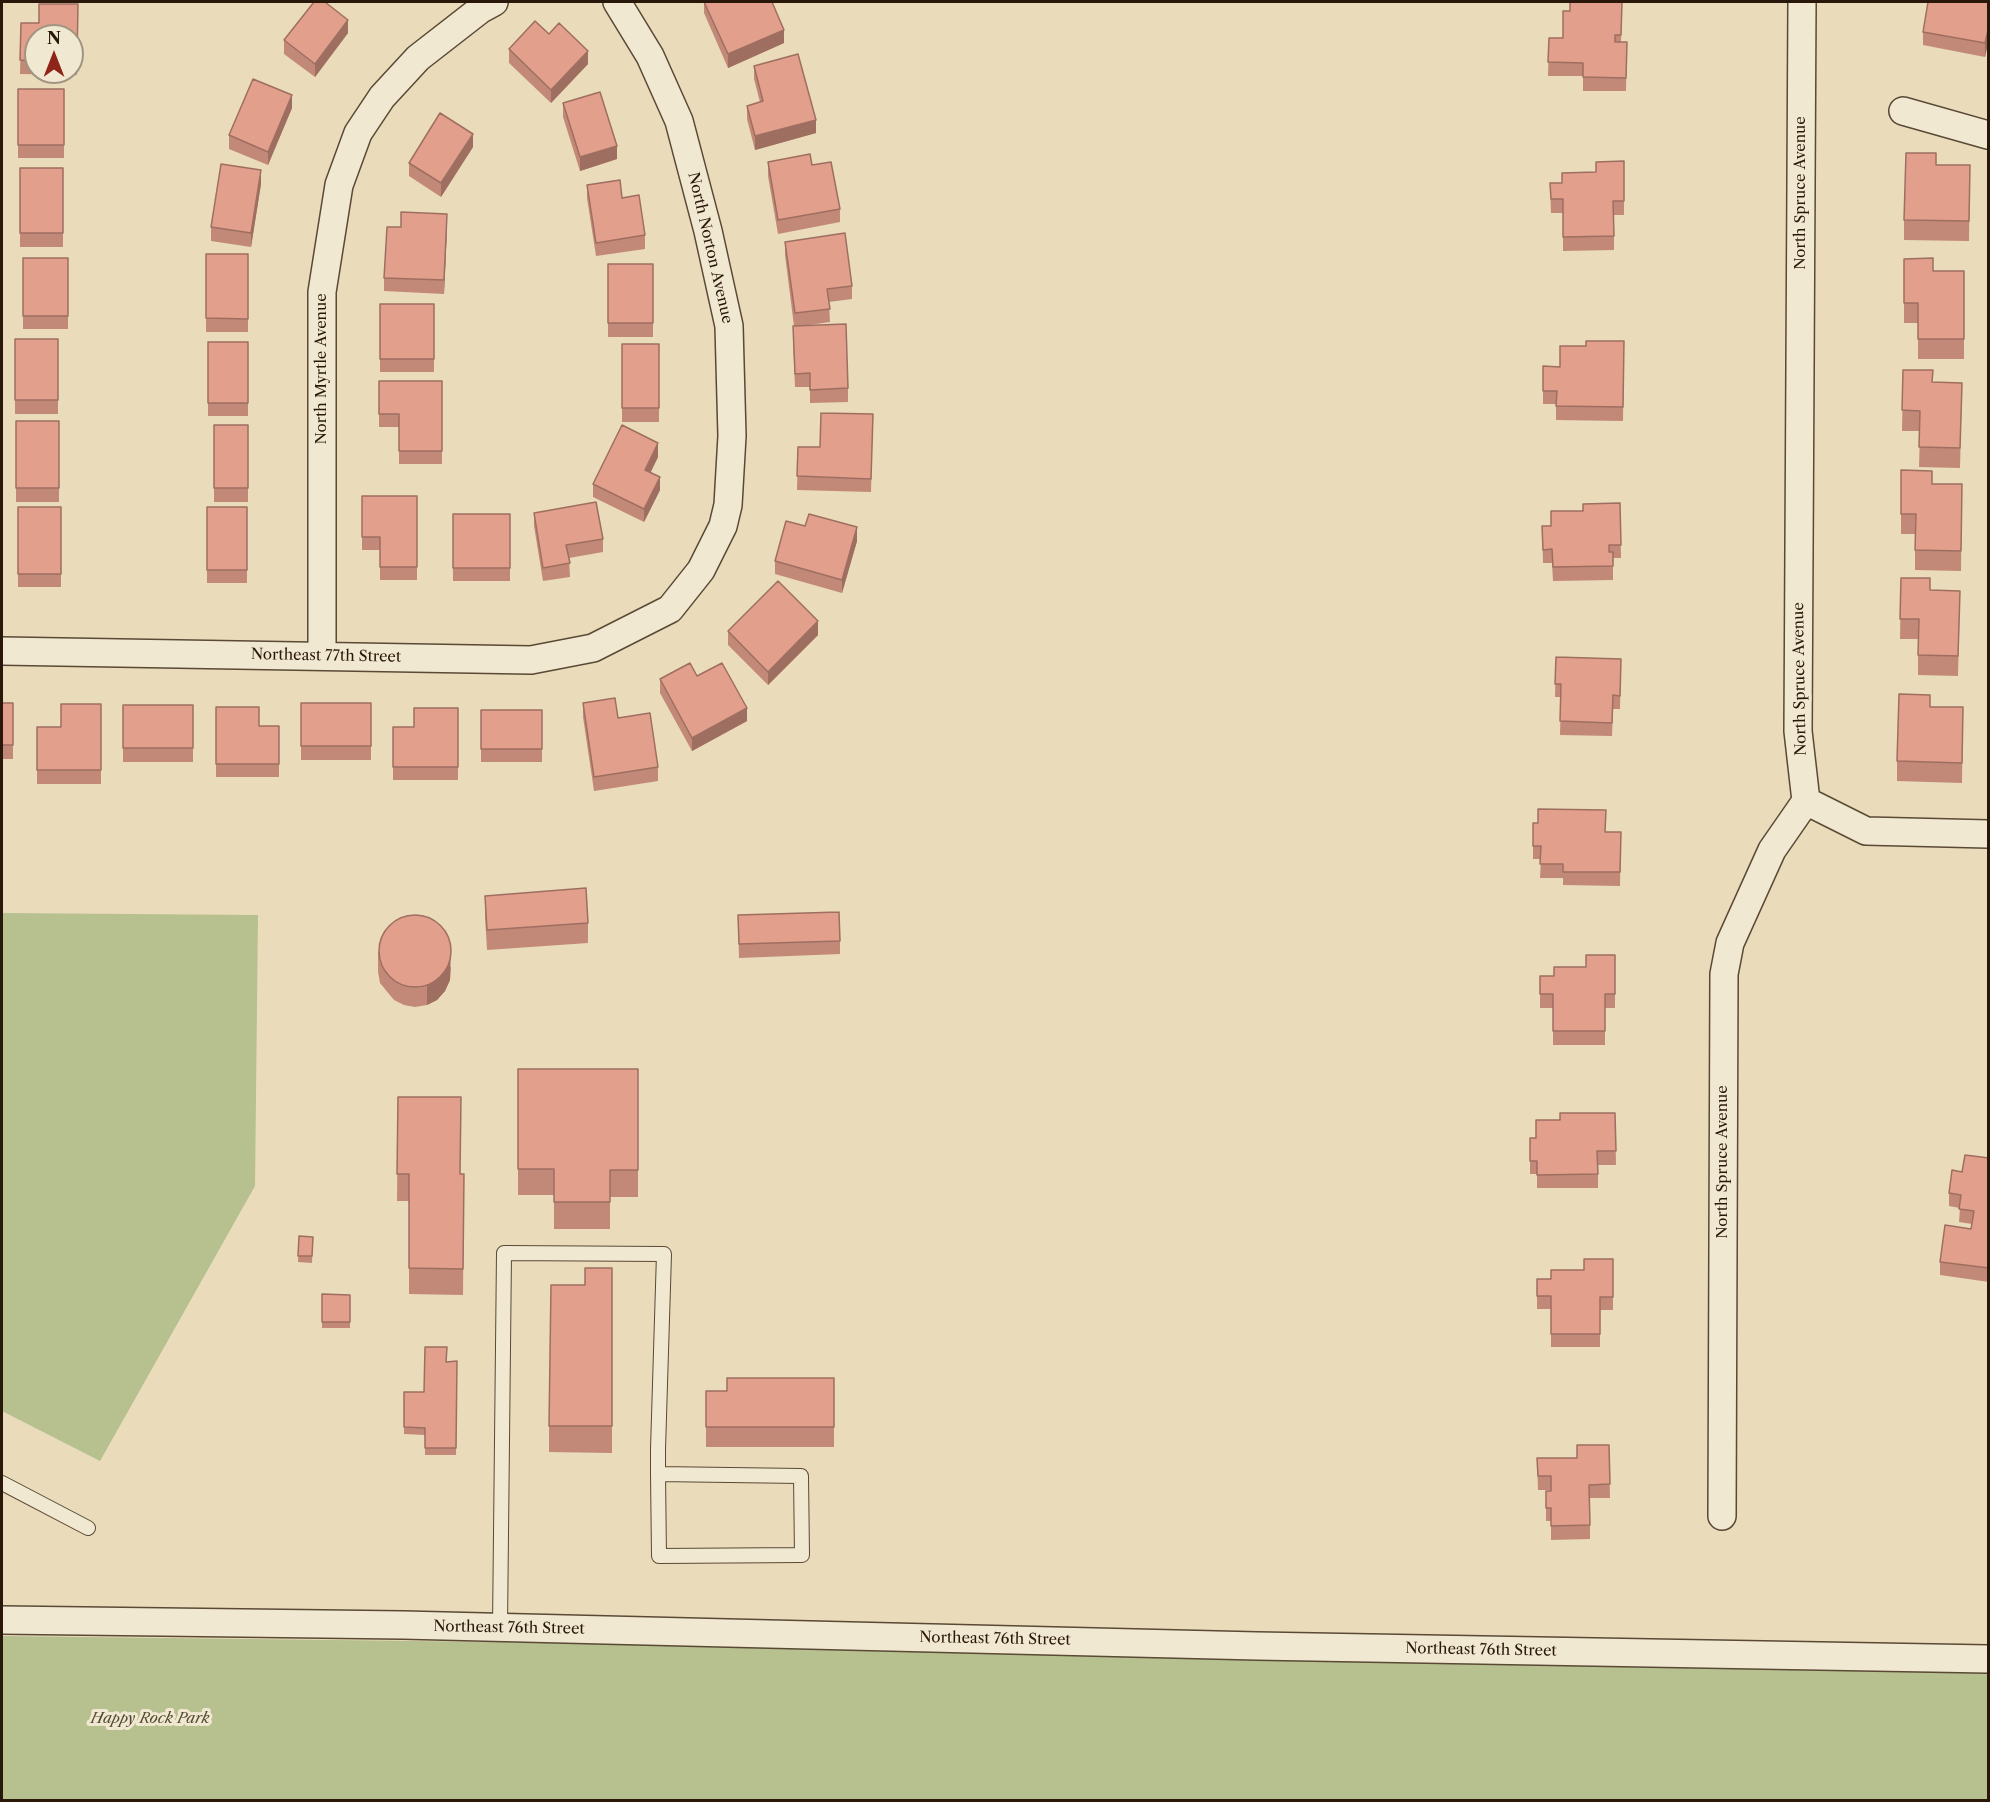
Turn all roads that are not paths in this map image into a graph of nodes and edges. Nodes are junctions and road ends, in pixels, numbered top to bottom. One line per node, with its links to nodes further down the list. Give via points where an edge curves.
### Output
1 (494, 2): 8 (street, North Myrtle Avenue, via 418,58 382,97 358,134 339,185 322,292)
2 (617, 2): 6 (street, North Norton Avenue, via 650,56 679,121 729,326 732,436 723,526 701,570 670,609)
3 (1802, 2): 9 (street, North Spruce Avenue, via 1798,731)
4 (1903, 111): 5 (street)
5 (1989, 135)
6 (644, 624): 8 (street, Northeast 77th Street, via 593,648 531,660)
7 (2, 651): 8 (street, Northeast 77th Street)
8 (322, 656)
9 (1806, 801): 10 (street, via 1866,831); 13 (street, North Spruce Avenue, via 1772,850 1730,943 1724,974)
10 (1989, 834)
11 (658, 1474): 11 (lane, via 659,1556 802,1555 801,1476); 16 (lane, via 664,1254 504,1253)
12 (2, 1483): 14 (lane)
13 (1722, 1516)
14 (88, 1528)
15 (2, 1620): 16 (street, Northeast 76th Street)
16 (500, 1627): 17 (street, Northeast 76th Street)
17 (1989, 1659)

